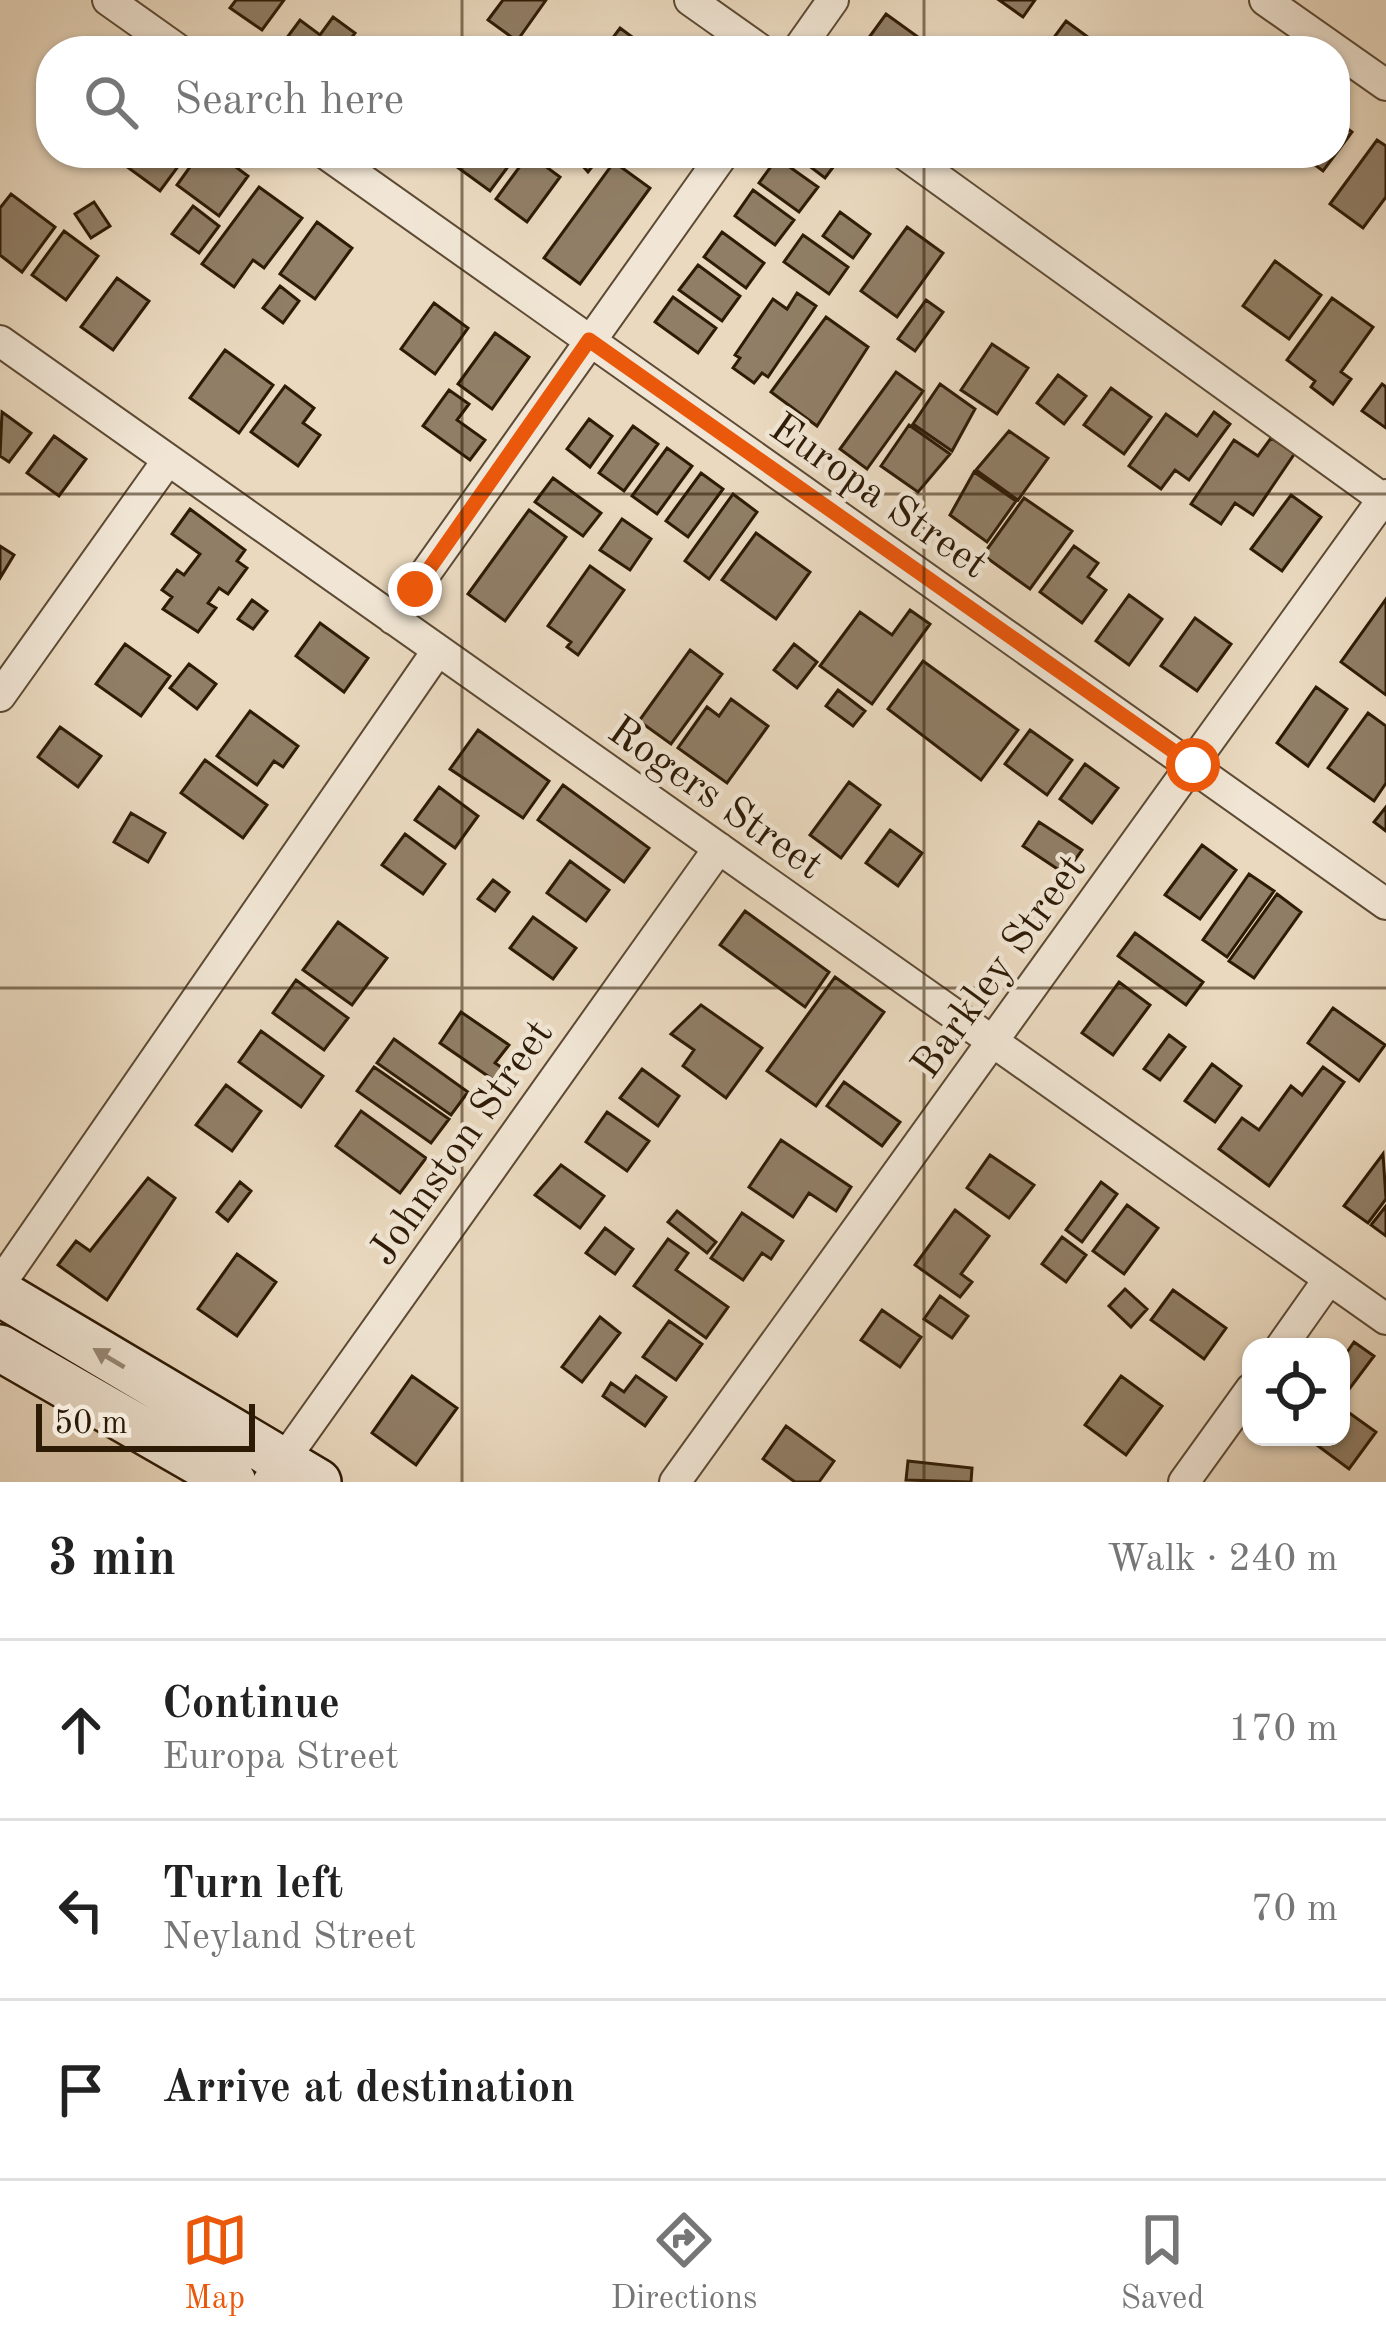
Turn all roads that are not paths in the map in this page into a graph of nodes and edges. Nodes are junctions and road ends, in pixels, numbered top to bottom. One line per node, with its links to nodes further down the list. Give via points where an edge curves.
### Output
1 (108, 0): 5 (street)
2 (690, 0): 6 (street)
3 (833, 0): 7 (street)
4 (1265, 0): 8 (street)
5 (160, 36)
6 (740, 36)
7 (808, 36)
8 (1316, 36)
9 (1350, 60): 10 (street)
10 (1386, 85)
11 (346, 168): 14 (street, Europa Street)
12 (713, 168): 14 (street)
13 (924, 168): 17 (street)
14 (589, 340): 18 (street); 21 (street, Europa Street)
15 (0, 341): 16 (street, Rogers Street)
16 (168, 460): 18 (street, Rogers Street); 20 (street)
17 (1385, 498): 21 (street, Barkley Street)
18 (394, 619): 19 (street, Rogers Street)
19 (438, 650): 22 (street, Rogers Street); 26 (street)
20 (0, 696)
21 (1193, 765): 23 (street, Europa Street); 24 (street, Barkley Street)
22 (718, 848): 24 (street, Rogers Street); 32 (street, Johnston Street)
23 (1386, 904)
24 (994, 1042): 25 (street, Rogers Street); 34 (street, Barkley Street)
25 (1329, 1280): 28 (street, Rogers Street); 29 (street)
26 (0, 1284)
27 (0, 1293): 32 (main road, one-way to 27)
28 (1386, 1319)
29 (1287, 1338)
30 (0, 1348): 33 (main road)
31 (1242, 1401): 35 (street)
32 (290, 1475)
33 (233, 1482)
34 (675, 1482)
35 (1184, 1482)

